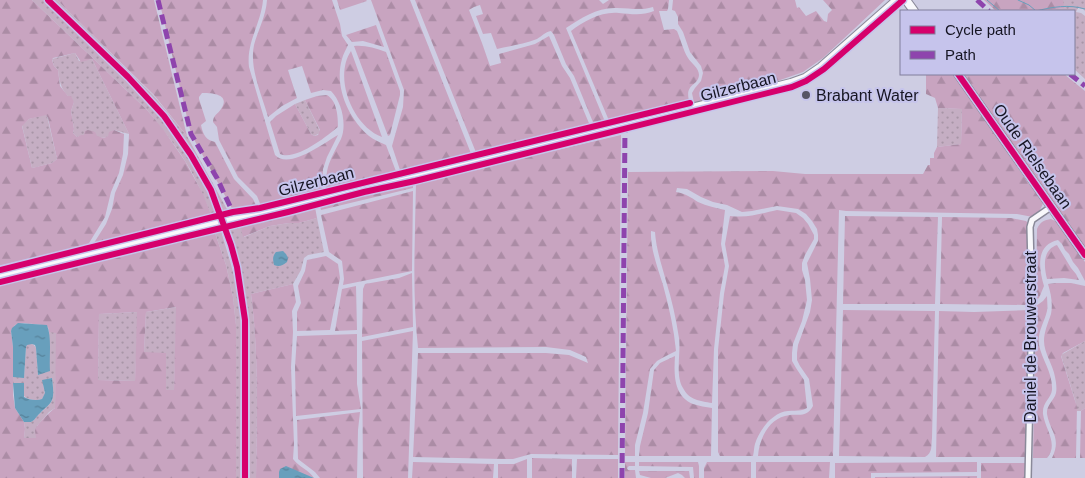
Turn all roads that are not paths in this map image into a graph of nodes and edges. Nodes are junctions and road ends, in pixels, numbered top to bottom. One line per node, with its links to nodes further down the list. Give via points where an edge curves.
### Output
1 (897, 0): 5 (street, Gilzerbaan, via 821,67 792,83)
2 (959, 75): 3 (street, Oude Rielsebaan)
3 (1051, 207): 4 (street, Oude Rielsebaan); 6 (street, Daniel de Brouwerstraat, via 1032,220 1030,227 1032,305)
4 (1085, 255)
5 (0, 276)
6 (1028, 478)

